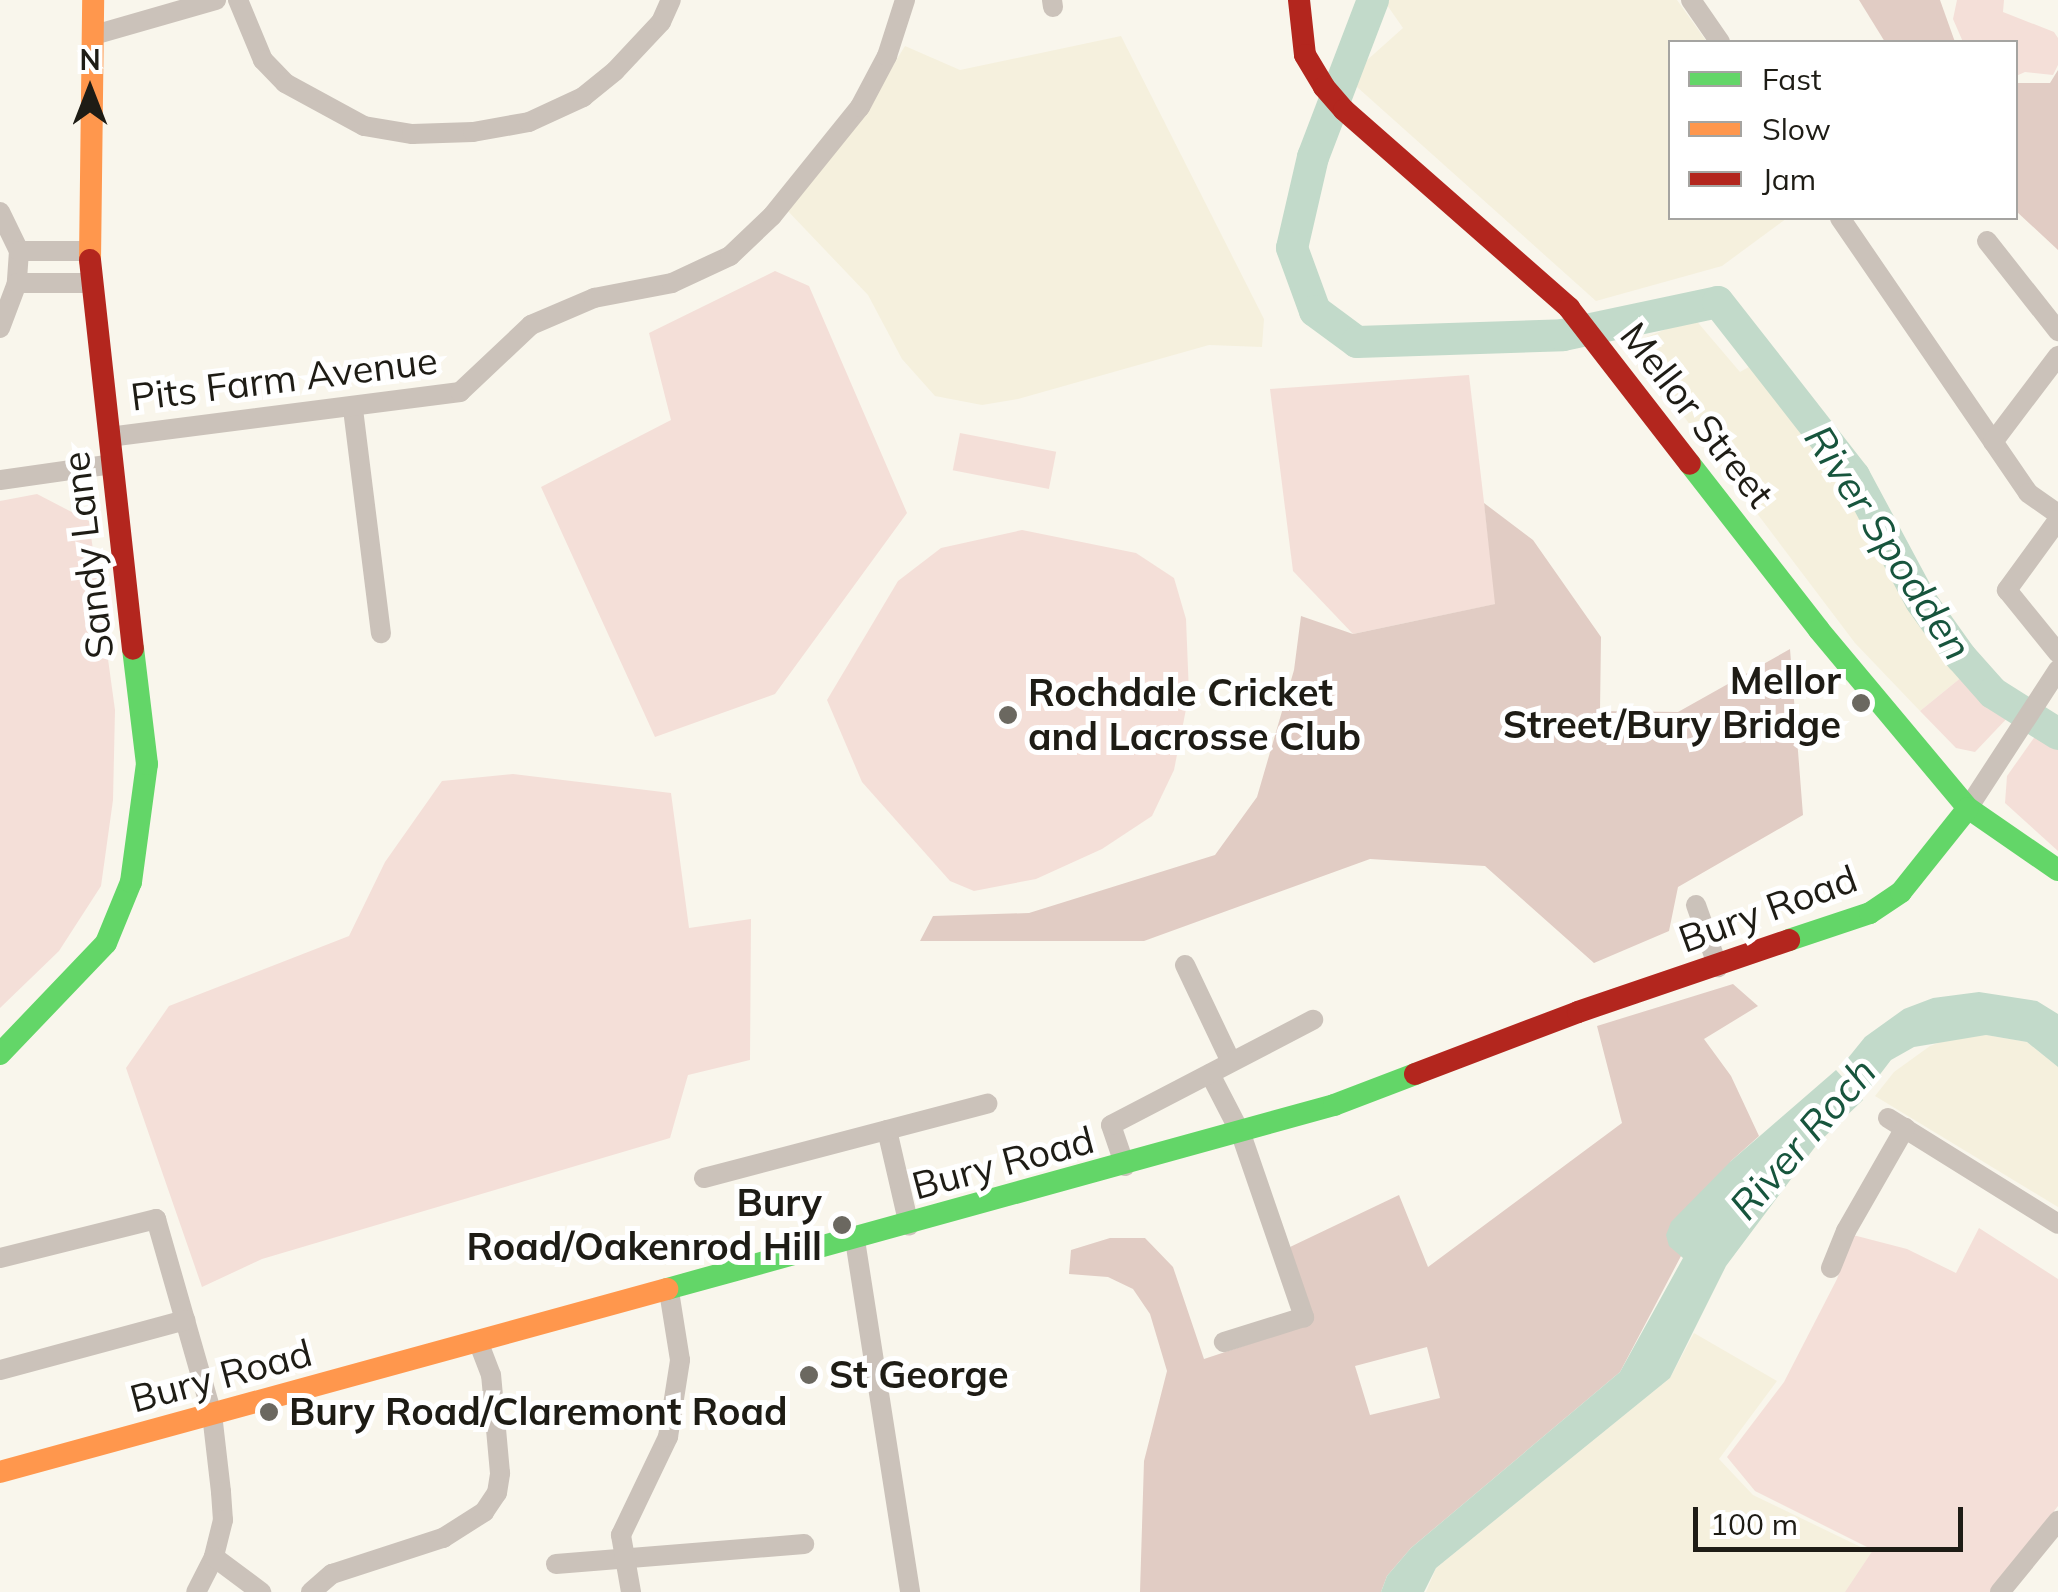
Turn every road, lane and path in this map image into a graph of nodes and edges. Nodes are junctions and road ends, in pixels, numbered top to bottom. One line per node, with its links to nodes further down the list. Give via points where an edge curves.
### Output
1 (92, 0): 8 (main road, Sandy Lane)
2 (216, 0): 8 (street)
3 (238, 0): 4 (street, via 263,60 285,83 364,126 412,134 529,122 583,97 660,22)
4 (671, 0)
5 (905, 0): 20 (street, Pits Farm Avenue, via 860,107 772,216 730,256 672,283 594,298 531,325 460,392)
6 (1299, 0): 29 (main road, Mellor Street, via 1305,55 1344,110 1569,308)
7 (1691, 0): 9 (street)
8 (94, 36): 14 (main road, Sandy Lane)
9 (1719, 40)
10 (0, 212): 13 (street)
11 (1841, 220): 22 (street)
12 (1988, 241): 18 (street)
13 (19, 250): 14 (street); 15 (street)
14 (91, 250): 16 (main road, Sandy Lane)
15 (17, 283): 16 (street); 17 (street)
16 (90, 283): 21 (main road, Sandy Lane)
17 (0, 328)
18 (2058, 330)
19 (2058, 356): 22 (street)
20 (353, 409): 21 (street, Pits Farm Avenue); 26 (street)
21 (109, 437): 23 (main road, Sandy Lane)
22 (1993, 442): 25 (street, via 2028,493)
23 (112, 464): 24 (street); 35 (main road, Sandy Lane, via 146,764 131,882 106,943)
24 (0, 480)
25 (2058, 517): 27 (street, via 2007,590)
26 (382, 634)
27 (2058, 653)
28 (2058, 670): 29 (street)
29 (1968, 808): 30 (main road, Mellor Street); 33 (main road, Bury Road, via 1901,892 1870,913)
30 (2058, 870)
31 (1696, 905): 33 (street)
32 (1185, 964): 36 (street)
33 (1718, 967): 40 (main road, Bury Road)
34 (1314, 1020): 36 (street)
35 (0, 1054)
36 (1232, 1062): 37 (street)
37 (1210, 1074): 40 (street); 41 (street, via 1111,1125)
38 (987, 1104): 39 (street)
39 (886, 1130): 42 (street); 44 (street)
40 (1241, 1134): 41 (main road, Bury Road); 50 (street, via 1304,1317)
41 (1125, 1166): 44 (main road, Bury Road)
42 (704, 1178)
43 (2058, 1224): 47 (street, via 1896,1123)
44 (909, 1225): 45 (main road, Bury Road)
45 (855, 1240): 48 (main road, Bury Road); 64 (street)
46 (0, 1258): 49 (street, via 156,1219)
47 (1831, 1268)
48 (669, 1291): 51 (main road, Bury Road); 58 (street, via 680,1360 668,1436 622,1535)
49 (185, 1320): 52 (street); 53 (street)
50 (1224, 1342)
51 (478, 1343): 53 (main road, Bury Road); 62 (street, via 491,1376 500,1472 484,1512 443,1538 332,1574)
52 (0, 1370)
53 (212, 1414): 54 (main road, Bury Road); 57 (street, via 224,1520)
54 (0, 1472)
55 (2058, 1521): 65 (street)
56 (804, 1544): 58 (street)
57 (214, 1557): 60 (street); 61 (street)
58 (622, 1559): 59 (street); 63 (street)
59 (556, 1564)
60 (196, 1592)
61 (260, 1592)
62 (311, 1592)
63 (631, 1592)
64 (910, 1592)
65 (2000, 1592)

